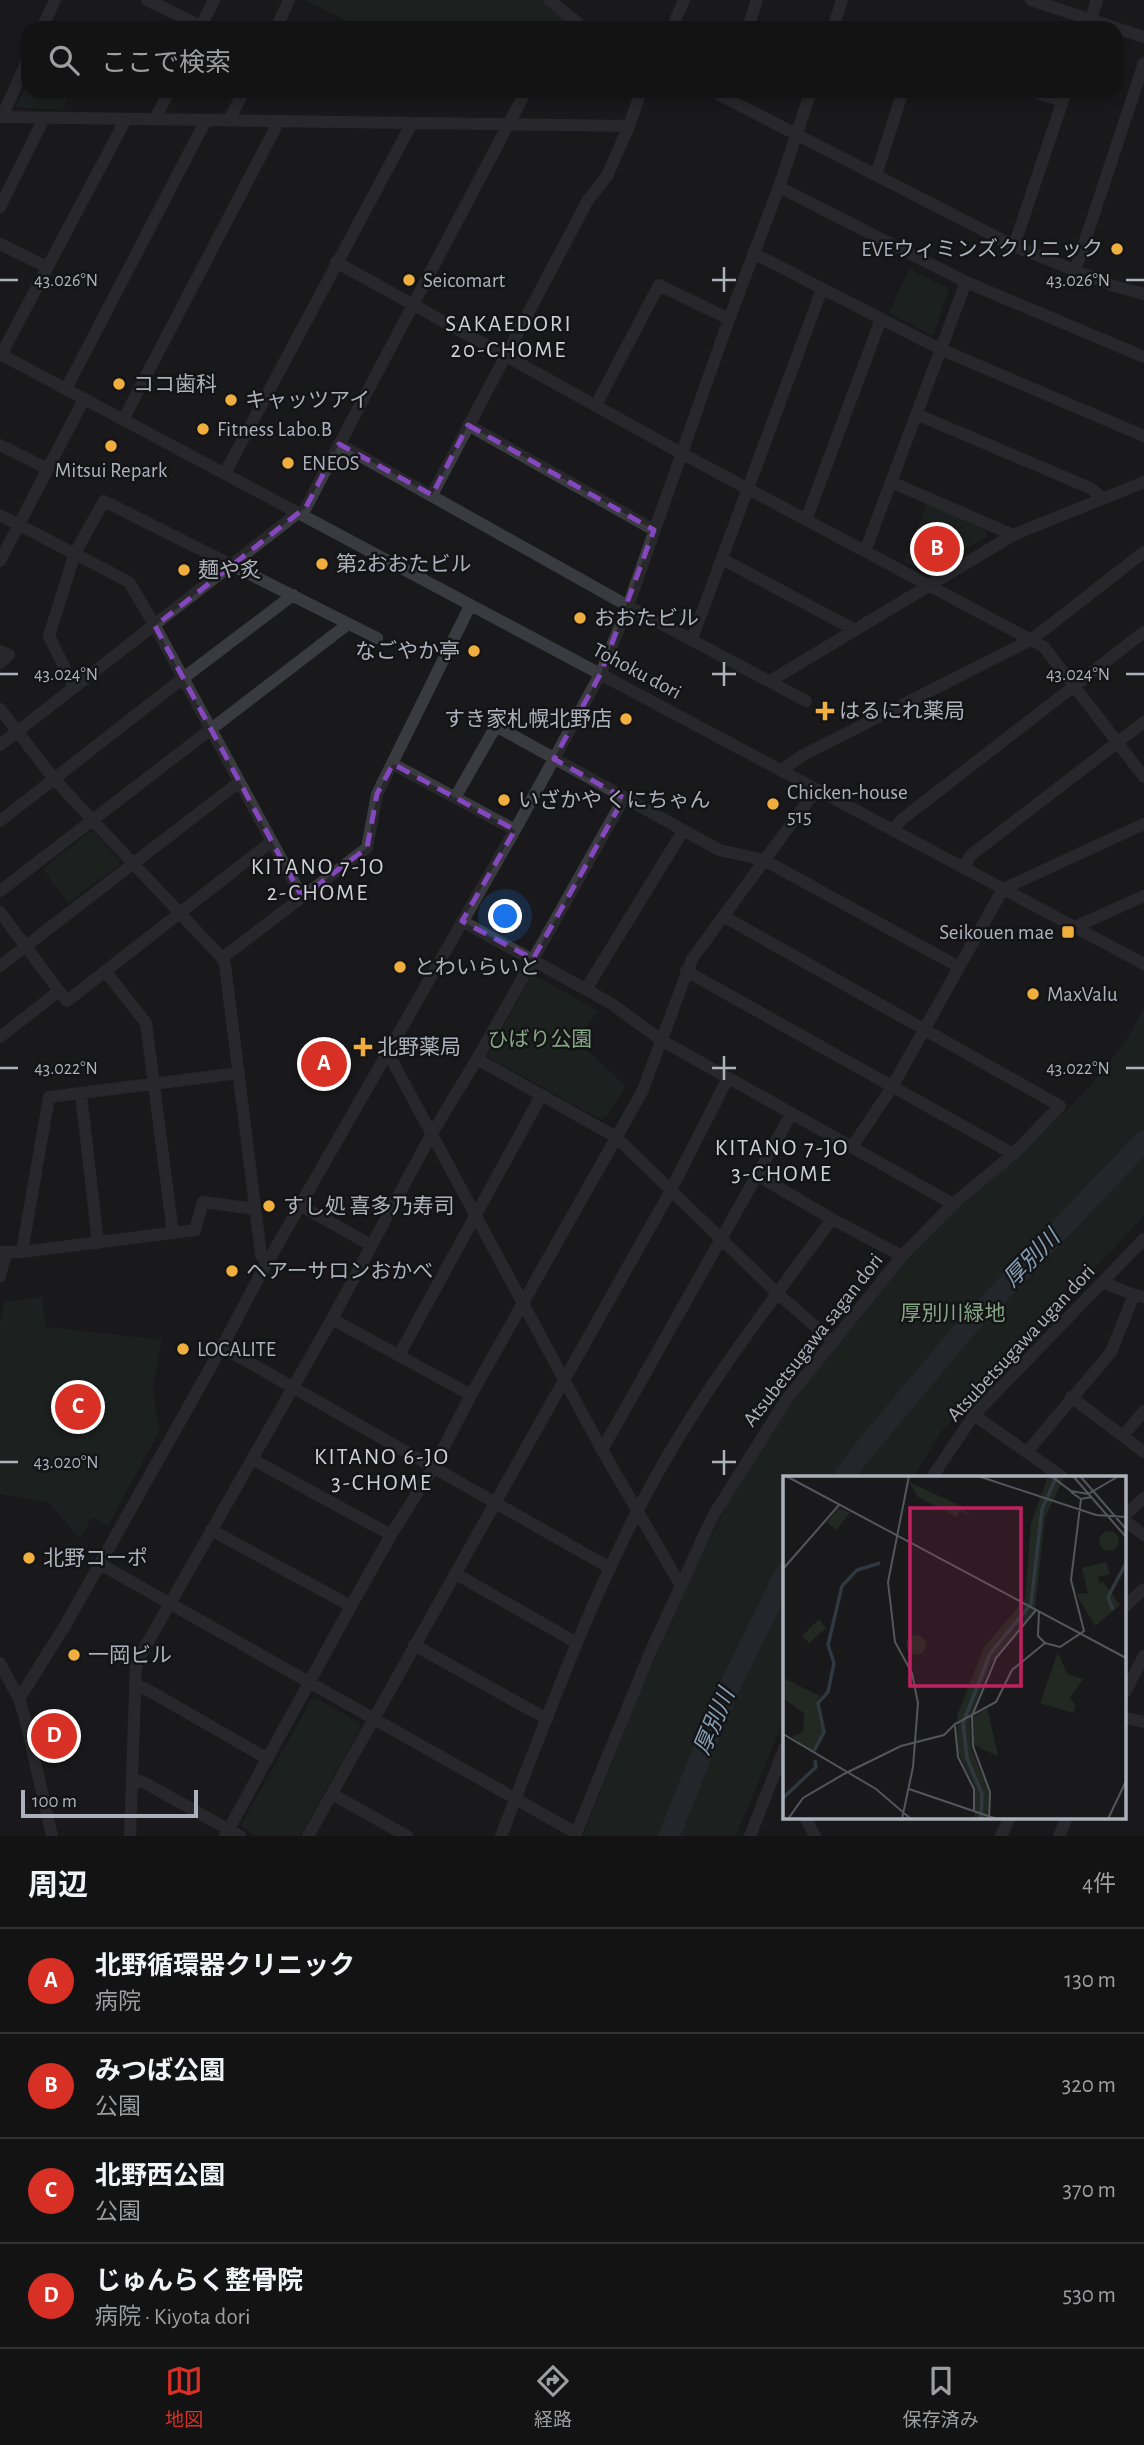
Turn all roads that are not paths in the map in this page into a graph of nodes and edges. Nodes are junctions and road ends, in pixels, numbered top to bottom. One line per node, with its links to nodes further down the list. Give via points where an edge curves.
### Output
1 (55, 0): 12 (street)
2 (148, 0): 13 (street)
3 (214, 0): 14 (street)
4 (289, 0): 15 (street)
5 (549, 0): 11 (street)
6 (684, 0): 17 (street)
7 (757, 0): 18 (street)
8 (842, 0): 19 (street)
9 (1031, 0): 20 (street)
10 (1097, 0): 21 (street)
11 (567, 6): 16 (street)
12 (49, 21)
13 (188, 21)
14 (203, 21)
15 (279, 21)
16 (579, 21)
17 (675, 21)
18 (750, 21)
19 (837, 21)
20 (1082, 21)
21 (1090, 21)
22 (1123, 32): 23 (street)
23 (1144, 37)
24 (1144, 63): 53 (street)
25 (21, 74): 34 (street)
26 (166, 98): 37 (street)
27 (240, 98): 39 (street)
28 (522, 98): 42 (street)
29 (635, 98): 43 (street)
30 (733, 98): 44 (street)
31 (809, 98): 44 (street)
32 (900, 98): 45 (street)
33 (1063, 98): 49 (street)
34 (1, 117): 35 (street)
35 (44, 118): 36 (street); 47 (street)
36 (126, 119): 37 (street); 52 (street)
37 (155, 119): 38 (street)
38 (206, 120): 39 (street); 64 (street)
39 (229, 120): 40 (street)
40 (279, 121): 41 (street); 68 (street)
41 (412, 123): 42 (street); 51 (street)
42 (507, 125): 43 (street); 57 (street)
43 (629, 126): 62 (street, via 607,176 588,200)
44 (796, 135): 45 (street); 46 (street)
45 (876, 175): 49 (street)
46 (779, 187): 50 (street); 54 (street)
47 (0, 206)
48 (0, 244): 52 (street)
49 (1014, 246): 53 (street)
50 (753, 253): 55 (street); 58 (street)
51 (336, 262): 57 (street); 75 (street)
52 (47, 267): 61 (street)
53 (1075, 271): 56 (street)
54 (966, 282): 60 (street); 63 (street)
55 (822, 289): 59 (street); 78 (street)
56 (1144, 293)
57 (413, 303): 62 (street); 71 (street)
58 (729, 319): 66 (street, via 659,285); 73 (street)
59 (881, 319): 60 (street); 83 (street)
60 (940, 349): 67 (street); 70 (street)
61 (0, 355): 64 (street, Tohoku dori)
62 (505, 355): 66 (street); 69 (street)
63 (1144, 357)
64 (66, 389): 65 (street, Tohoku dori)
65 (83, 399): 68 (street, Tohoku dori); 74 (street)
66 (596, 405): 73 (street)
67 (916, 414): 76 (street); 80 (street, via 1090,488)
68 (123, 420): 75 (street, Tohoku dori)
69 (468, 425): 79 (street); 85 (street)
70 (1144, 436)
71 (339, 444): 79 (street); 81 (street)
72 (0, 445): 74 (street)
73 (681, 453): 78 (street); 85 (street)
74 (48, 469): 84 (street)
75 (225, 473): 81 (street, Tohoku dori)
76 (891, 482): 86 (street); 87 (street)
77 (1144, 482): 80 (street)
78 (748, 488): 83 (street); 90 (street)
79 (432, 495): 96 (street)
80 (1103, 498): 86 (street)
81 (300, 514): 92 (street); 95 (street, Tohoku dori)
82 (0, 515): 84 (street)
83 (806, 520): 87 (street)
84 (19, 525): 89 (street); 91 (street)
85 (654, 530): 96 (street)
86 (1013, 535): 93 (street)
87 (865, 551): 93 (street)
88 (1144, 552): 103 (street)
89 (75, 553): 92 (street, via 104,501); 98 (street, via 129,582); 110 (street, via 49,636)
90 (723, 559): 99 (street); 102 (street)
91 (0, 561)
92 (233, 566): 94 (street); 98 (street)
93 (929, 585): 99 (street); 103 (street)
94 (293, 595): 97 (street); 107 (street)
95 (470, 606): 106 (street, Tohoku dori); 119 (street)
96 (628, 606): 102 (street); 106 (street)
97 (348, 624): 101 (street); 114 (street)
98 (155, 626): 107 (street); 110 (street)
99 (855, 630): 108 (street)
100 (1144, 632): 109 (street)
101 (377, 638)
102 (692, 639): 108 (street)
103 (1031, 640): 109 (street, via 1044,647); 120 (street, via 803,755)
104 (0, 651): 105 (street, via 9,655)
105 (0, 663)
106 (601, 673): 118 (street); 120 (street, Tohoku dori)
107 (182, 679): 114 (street); 122 (street)
108 (770, 681): 111 (street)
109 (1074, 686): 116 (street); 132 (street, via 901,820)
110 (74, 687): 115 (street)
111 (806, 701)
112 (0, 709): 115 (street)
113 (1144, 722): 116 (street)
114 (211, 729): 123 (street); 127 (street)
115 (16, 732): 117 (street); 122 (street)
116 (1118, 743): 121 (street); 136 (street, via 971,855)
117 (0, 745)
118 (554, 759): 125 (street, via 496,726); 126 (street); 130 (street)
119 (393, 764): 125 (street); 140 (street, via 377,794 367,848)
120 (782, 771): 124 (street, Tohoku dori)
121 (1144, 777)
122 (54, 779): 127 (street); 128 (street)
123 (238, 783): 133 (street); 135 (street)
124 (816, 790): 132 (street, Tohoku dori); 134 (street)
125 (456, 796): 130 (street)
126 (624, 798): 131 (street); 148 (street)
127 (93, 820): 135 (street); 138 (street)
128 (0, 821)
129 (1144, 824): 137 (street)
130 (514, 830): 144 (street)
131 (683, 831): 134 (street, via 719,850); 154 (street)
132 (893, 831): 136 (street, Tohoku dori)
133 (271, 842): 140 (street); 142 (street)
134 (764, 860): 143 (street); 151 (street)
135 (133, 863): 142 (street); 146 (street)
136 (964, 867): 137 (street, Tohoku dori)
137 (1003, 888): 145 (street, Tohoku dori); 151 (street)
138 (0, 891)
139 (1144, 896): 145 (street)
140 (302, 897): 147 (street)
141 (0, 912): 146 (street)
142 (179, 912): 147 (street); 152 (street)
143 (723, 916): 153 (street); 156 (street)
144 (462, 921): 148 (street); 159 (street)
145 (1075, 927): 149 (street, Tohoku dori)
146 (26, 946): 150 (street); 155 (street)
147 (222, 958): 161 (street)
148 (533, 959): 154 (street); 160 (street)
149 (1144, 964)
150 (0, 966)
151 (959, 967): 156 (street)
152 (105, 971): 155 (street, via 67,1001); 163 (street, via 146,1023)
153 (686, 971): 158 (street); 164 (street)
154 (586, 989): 158 (street)
155 (59, 991): 157 (street)
156 (925, 1030): 164 (street); 171 (street, Atsubetsugawa sagan dori, via 1060,1105)
157 (0, 1037)
158 (661, 1041): 162 (street); 169 (street, via 642,1092)
159 (387, 1053): 168 (street); 175 (street)
160 (477, 1059): 166 (street); 168 (street)
161 (239, 1073): 163 (street); 176 (street)
162 (728, 1078): 167 (street); 173 (street)
163 (154, 1085): 165 (street); 179 (street)
164 (892, 1087): 170 (street); 171 (street)
165 (81, 1094): 182 (street); 184 (street, via 49,1097)
166 (541, 1096): 169 (street); 177 (street)
167 (792, 1113): 170 (street); 172 (street)
168 (431, 1135): 177 (street); 183 (street)
169 (617, 1137): 173 (street); 192 (street)
170 (852, 1147): 174 (street)
171 (1013, 1154): 174 (street, Atsubetsugawa sagan dori)
172 (757, 1175): 178 (street); 180 (street)
173 (671, 1190): 180 (street); 197 (street)
174 (953, 1204): 186 (street, Atsubetsugawa sagan dori)
175 (301, 1206): 183 (street); 187 (street)
176 (255, 1209): 179 (street, via 203,1202 195,1230); 187 (street, via 261,1255)
177 (476, 1217): 192 (street); 196 (street)
178 (832, 1219): 186 (street); 190 (street)
179 (173, 1233): 182 (street)
180 (722, 1237): 190 (street); 204 (street)
181 (1144, 1239): 189 (street, Atsubetsugawa ugan dori)
182 (97, 1243): 184 (street)
183 (371, 1245): 193 (street)
184 (22, 1252): 185 (street)
185 (3, 1253): 188 (street)
186 (902, 1256): 194 (street, Atsubetsugawa sagan dori)
187 (268, 1263): 195 (street)
188 (0, 1276)
189 (1102, 1282): 191 (street); 202 (street, Atsubetsugawa ugan dori)
190 (777, 1293): 194 (street); 213 (street, via 706,1391)
191 (1139, 1296): 200 (street, via 1111,1352)
192 (522, 1303): 197 (street); 199 (street)
193 (332, 1319): 196 (street); 198 (street)
194 (832, 1341): 222 (street, Atsubetsugawa sagan dori, via 750,1455 713,1516)
195 (222, 1347): 198 (street); 219 (street)
196 (399, 1355): 199 (street)
197 (564, 1380): 204 (street); 212 (street)
198 (292, 1388): 207 (street); 208 (street)
199 (471, 1395): 208 (street)
200 (1071, 1397): 203 (street); 205 (street)
201 (1144, 1411): 203 (street)
202 (974, 1415): 205 (street); 209 (street, Atsubetsugawa ugan dori)
203 (1123, 1436): 206 (street)
204 (602, 1451): 213 (street)
205 (1027, 1452): 210 (street)
206 (1144, 1452)
207 (252, 1459): 216 (street); 217 (street)
208 (433, 1468): 212 (street); 217 (street)
209 (937, 1475)
210 (1061, 1476)
211 (1144, 1498): 214 (street)
212 (496, 1503): 220 (street); 221 (street)
213 (636, 1512): 220 (street); 222 (street)
214 (1126, 1514)
215 (1126, 1522): 218 (street)
216 (211, 1530): 224 (street); 226 (street)
217 (391, 1535): 226 (street)
218 (1144, 1535)
219 (100, 1564): 224 (street); 235 (street)
220 (610, 1568): 227 (street)
221 (456, 1574): 227 (street); 228 (street)
222 (681, 1586): 251 (street, Atsubetsugawa sagan dori)
223 (1144, 1589): 225 (street)
224 (170, 1604): 231 (street); 232 (street, via 136,1663)
225 (1126, 1605)
226 (351, 1606): 231 (street)
227 (577, 1643): 238 (street)
228 (414, 1646): 236 (street); 238 (street)
229 (1144, 1656): 234 (street)
230 (0, 1664): 233 (street)
231 (309, 1682): 236 (street); 241 (street)
232 (135, 1685): 241 (street); 244 (street)
233 (6, 1688): 235 (street)
234 (1126, 1690)
235 (19, 1699): 252 (street)
236 (373, 1718): 245 (street); 246 (street)
237 (1126, 1718): 239 (street)
238 (547, 1719): 246 (street)
239 (1144, 1722)
240 (783, 1752): 242 (street)
241 (268, 1759): 250 (street)
242 (777, 1768): 243 (street); 257 (street)
243 (783, 1778)
244 (132, 1779): 250 (street); 253 (street)
245 (332, 1794): 254 (street); 255 (street)
246 (516, 1798): 251 (street); 256 (street)
247 (806, 1818): 258 (street)
248 (1010, 1818): 259 (street)
249 (1067, 1818): 260 (street)
250 (231, 1834)
251 (576, 1835)
252 (52, 1836)
253 (130, 1836)
254 (308, 1836)
255 (407, 1836)
256 (501, 1836)
257 (750, 1836)
258 (815, 1836)
259 (1001, 1836)
260 (1059, 1836)

